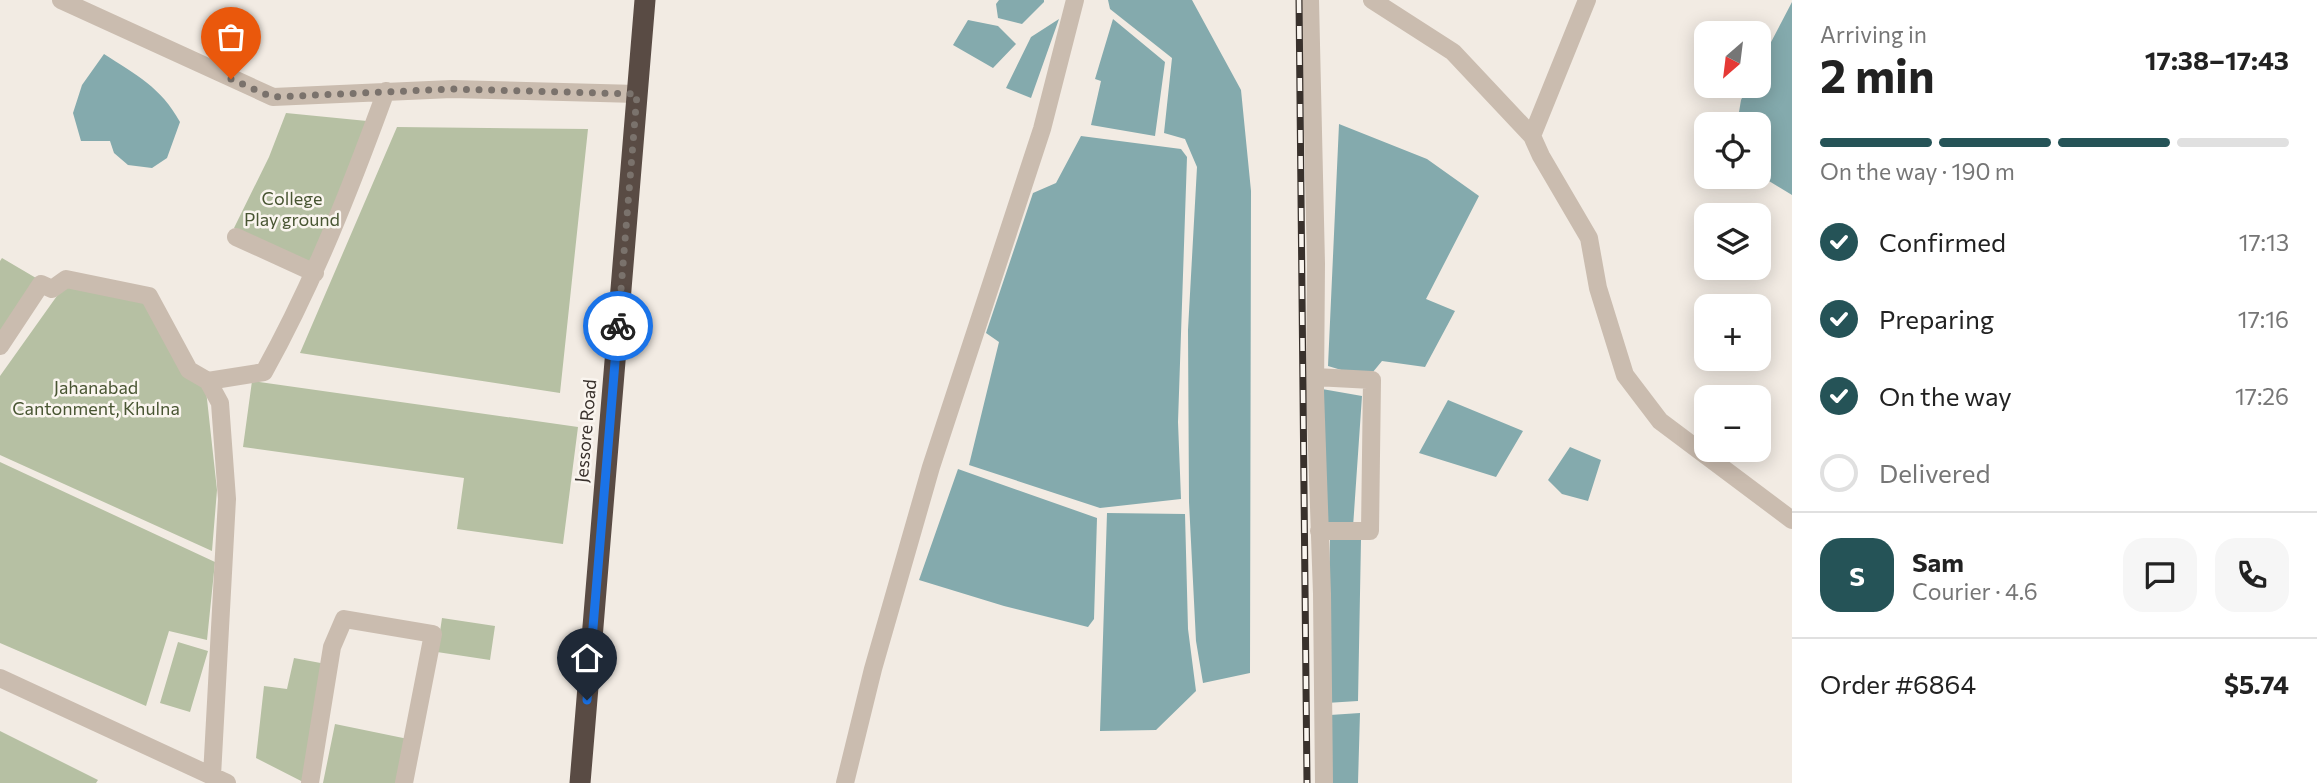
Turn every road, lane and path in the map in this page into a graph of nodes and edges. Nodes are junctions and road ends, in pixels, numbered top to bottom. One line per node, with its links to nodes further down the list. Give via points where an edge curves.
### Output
1 (61, 0): 7 (street, via 272,97)
2 (645, 0): 8 (highway, Jessore Road)
3 (1074, 0): 22 (street, via 1041,129 931,467)
4 (1310, 0): 13 (street)
5 (1372, 0): 9 (street, via 1453,52)
6 (1587, 0): 9 (street)
7 (386, 91): 8 (street); 11 (street)
8 (637, 94): 21 (highway, Jessore Road)
9 (1532, 136): 15 (street, via 1589,238 1598,288 1625,375 1660,421)
10 (236, 237): 11 (street)
11 (315, 273): 14 (street, via 264,372)
12 (0, 346): 14 (street, via 41,284 52,289 66,279 149,296 190,370)
13 (1315, 377): 16 (street); 16 (street, via 1372,380 1370,531)
14 (208, 381): 18 (street, via 220,403 227,499)
15 (1792, 520)
16 (1319, 531): 23 (street)
17 (0, 678): 18 (street)
18 (220, 780)
19 (310, 783): 20 (street, via 332,647 344,619 432,634)
20 (404, 783)
21 (580, 783)
22 (845, 783)
23 (1324, 783)

